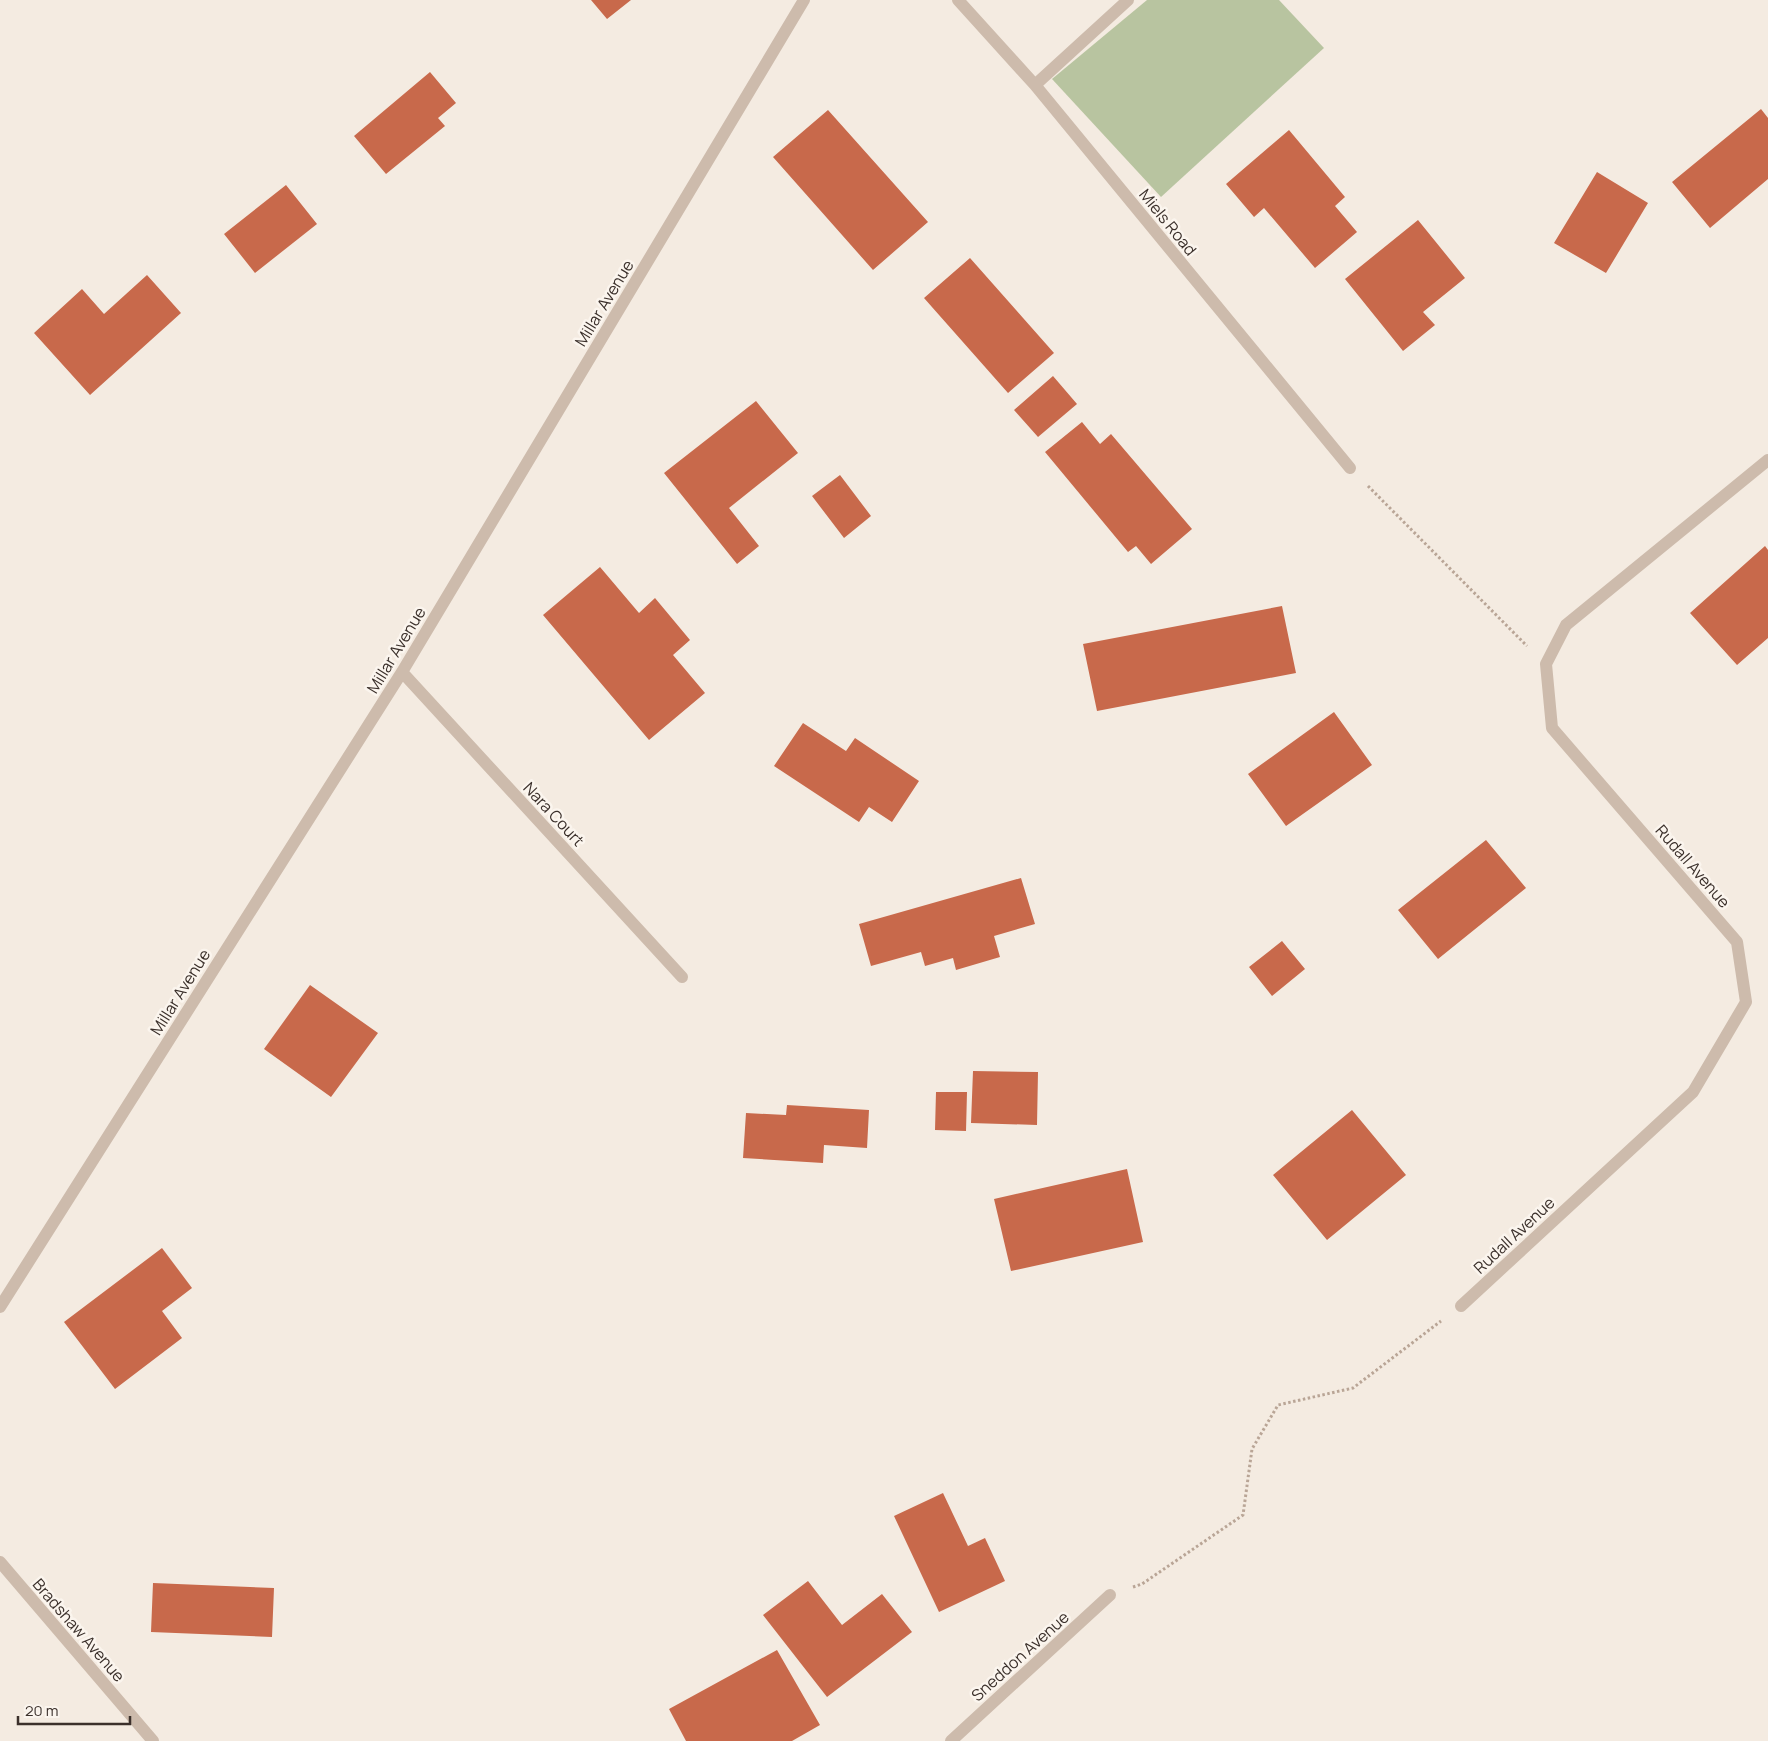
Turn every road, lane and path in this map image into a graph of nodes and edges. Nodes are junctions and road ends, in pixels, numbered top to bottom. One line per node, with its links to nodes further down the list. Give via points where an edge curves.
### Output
1 (804, 0): 8 (street, Millar Avenue)
2 (958, 0): 4 (street, Miels Road)
3 (1128, 0): 4 (street)
4 (1035, 85): 6 (street, Miels Road)
5 (1768, 460): 7 (street, via 1566,625)
6 (1350, 468): 7 (path)
7 (1546, 664): 10 (street, Rudall Avenue, via 1552,728 1737,942 1746,1002 1694,1092)
8 (402, 672): 9 (street, Nara Court); 11 (street, Millar Avenue)
9 (682, 977)
10 (1461, 1306): 13 (path, via 1353,1388 1278,1405 1252,1449 1242,1515 1142,1584)
11 (0, 1307)
12 (0, 1562): 14 (street, Bradshaw Avenue)
13 (1110, 1596): 15 (street, Sneddon Avenue)
14 (153, 1741)
15 (951, 1741)

